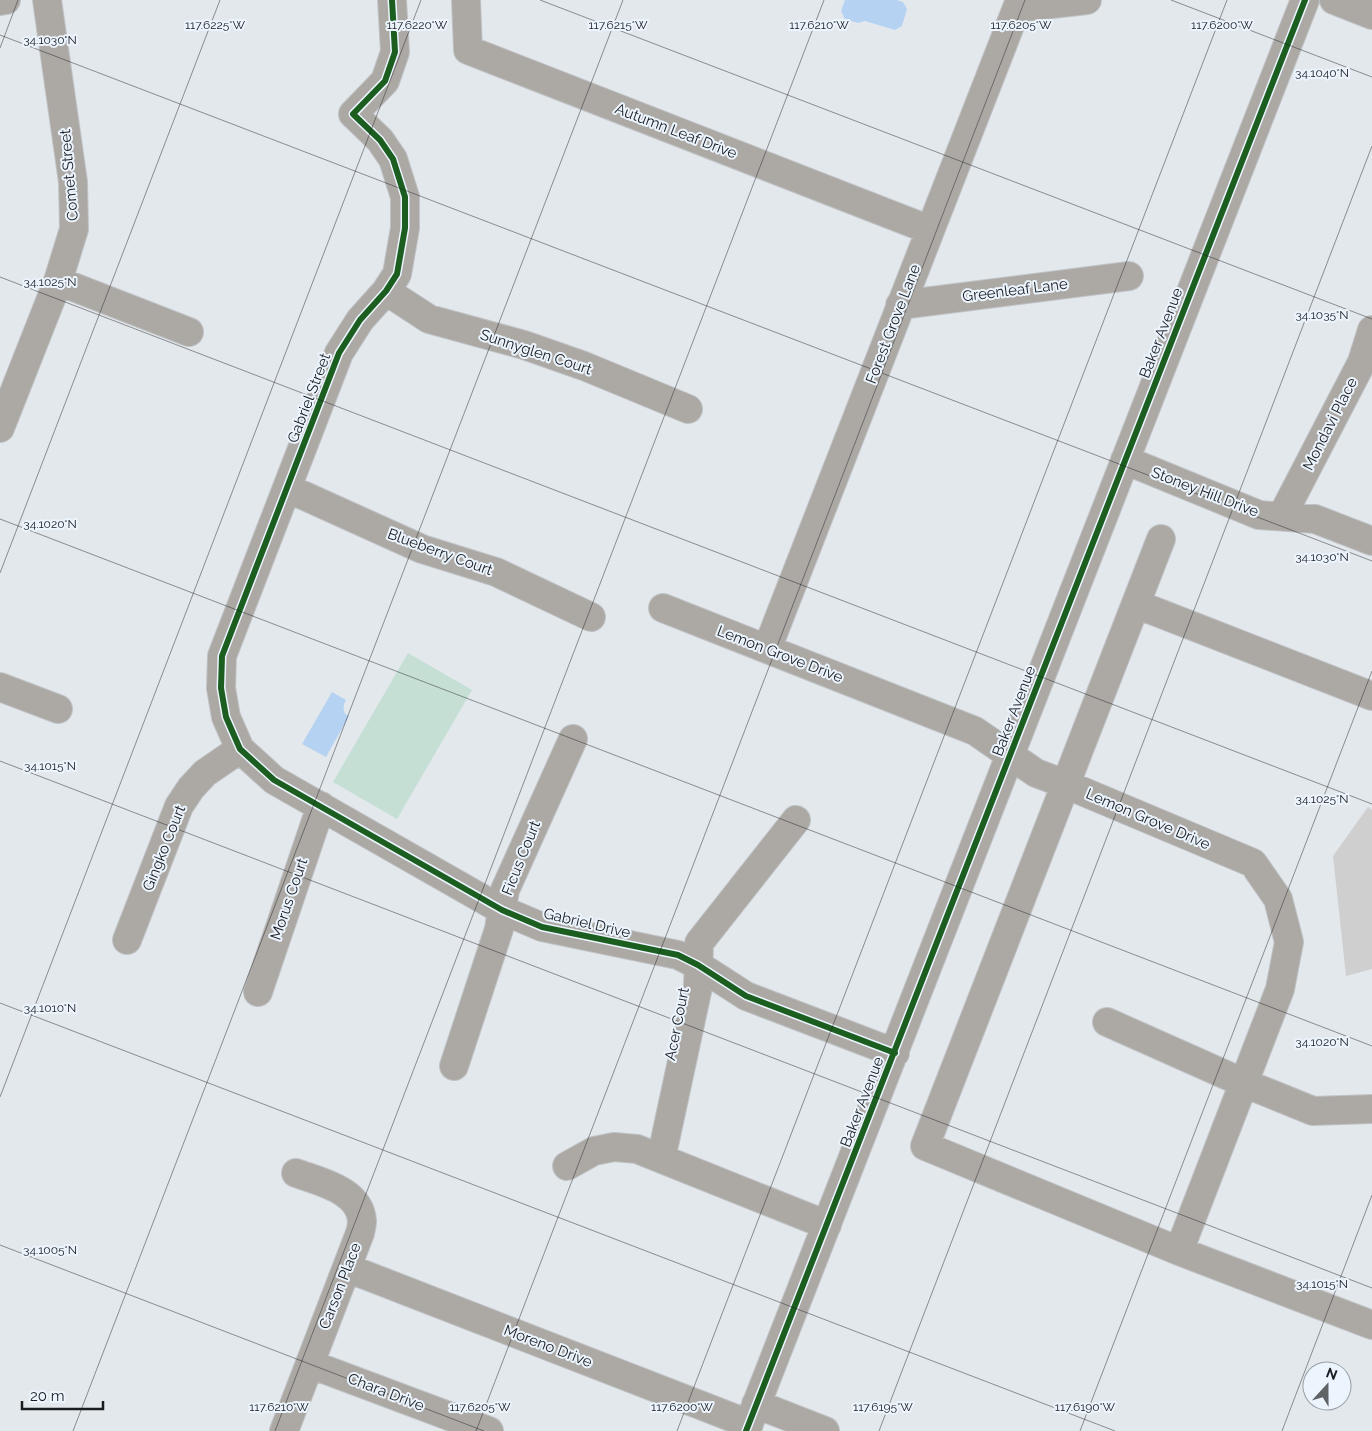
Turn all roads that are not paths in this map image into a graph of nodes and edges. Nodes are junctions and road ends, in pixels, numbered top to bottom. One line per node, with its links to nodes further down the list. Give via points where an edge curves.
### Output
1 (6, 0): 8 (street)
2 (47, 0): 13 (street, Comet Street, via 73,182 74,229)
3 (392, 0): 14 (street, Gabriel Street, via 395,52 385,81 353,114 380,140 393,159 405,197 405,228 397,274)
4 (466, 0): 11 (street, Autumn Leaf Drive, via 468,50)
5 (1087, 0): 9 (street)
6 (1305, 0): 20 (street, Baker Avenue)
7 (1334, 0): 10 (street)
8 (0, 1)
9 (1018, 4): 11 (street, Forest Grove Lane)
10 (1372, 15)
11 (930, 230): 15 (street, Forest Grove Lane)
12 (1129, 276): 15 (street, Greenleaf Lane)
13 (58, 281): 17 (street); 19 (street, Comet Street)
14 (386, 292): 18 (street, Sunnyglen Court, via 429,319 524,345); 21 (street, Gabriel Street, via 360,320 339,353)
15 (900, 305): 28 (street, Forest Grove Lane)
16 (1372, 330): 22 (street, Mondavi Place, via 1362,362)
17 (189, 332)
18 (688, 409)
19 (0, 428)
20 (1125, 460): 22 (street, Stoney Hill Drive, via 1259,515); 34 (street, Baker Avenue)
21 (287, 488): 27 (street, Blueberry Court, via 422,549 496,572); 33 (street, Gabriel Street, via 222,656 221,688 226,717)
22 (1282, 516): 24 (street, Stoney Hill Drive, via 1315,519)
23 (1161, 539): 25 (street)
24 (1372, 541)
25 (1136, 604): 30 (street); 35 (street)
26 (663, 608): 28 (street, Lemon Grove Drive)
27 (591, 617)
28 (767, 649): 34 (street, Lemon Grove Drive, via 975,731)
29 (0, 687): 31 (street)
30 (1372, 696)
31 (58, 709)
32 (573, 739): 38 (street, Ficus Court, via 505,890)
33 (240, 749): 36 (street, Gabriel Drive, via 274,780); 39 (street, Gingko Court, via 205,773 179,806)
34 (1010, 756): 35 (street, Lemon Grove Drive, via 1036,773); 43 (street, Baker Avenue)
35 (1065, 784): 45 (street, Lemon Grove Drive, via 1253,863 1278,899 1289,942 1280,989); 51 (street, via 925,1146)
36 (321, 806): 38 (street, Gabriel Drive); 41 (street, Morus Court)
37 (796, 820): 40 (street, Acer Court, via 699,943)
38 (502, 910): 40 (street, Gabriel Drive, via 542,927 678,955); 44 (street, Ficus Court)
39 (127, 940)
40 (698, 965): 43 (street, Gabriel Drive, via 746,996); 47 (street, Acer Court, via 698,987)
41 (258, 992)
42 (1107, 1022): 45 (street)
43 (894, 1053): 50 (street, Baker Avenue)
44 (454, 1066)
45 (1244, 1083): 46 (street, via 1313,1110); 51 (street, Lemon Grove Drive)
46 (1372, 1109)
47 (664, 1145)
48 (567, 1166): 50 (street, via 594,1151 614,1147 636,1149)
49 (296, 1173): 52 (street, Carson Place, via 343,1191 359,1210 362,1221 360,1233)
50 (827, 1225): 55 (street, Baker Avenue)
51 (1180, 1251): 53 (street)
52 (347, 1268): 54 (street, Carson Place); 55 (street, Moreno Drive)
53 (1372, 1325)
54 (310, 1364): 56 (street, Carson Place); 57 (street, Chara Drive)
55 (751, 1420): 58 (street, Moreno Drive)
56 (284, 1431)
57 (489, 1431)
58 (825, 1431)

